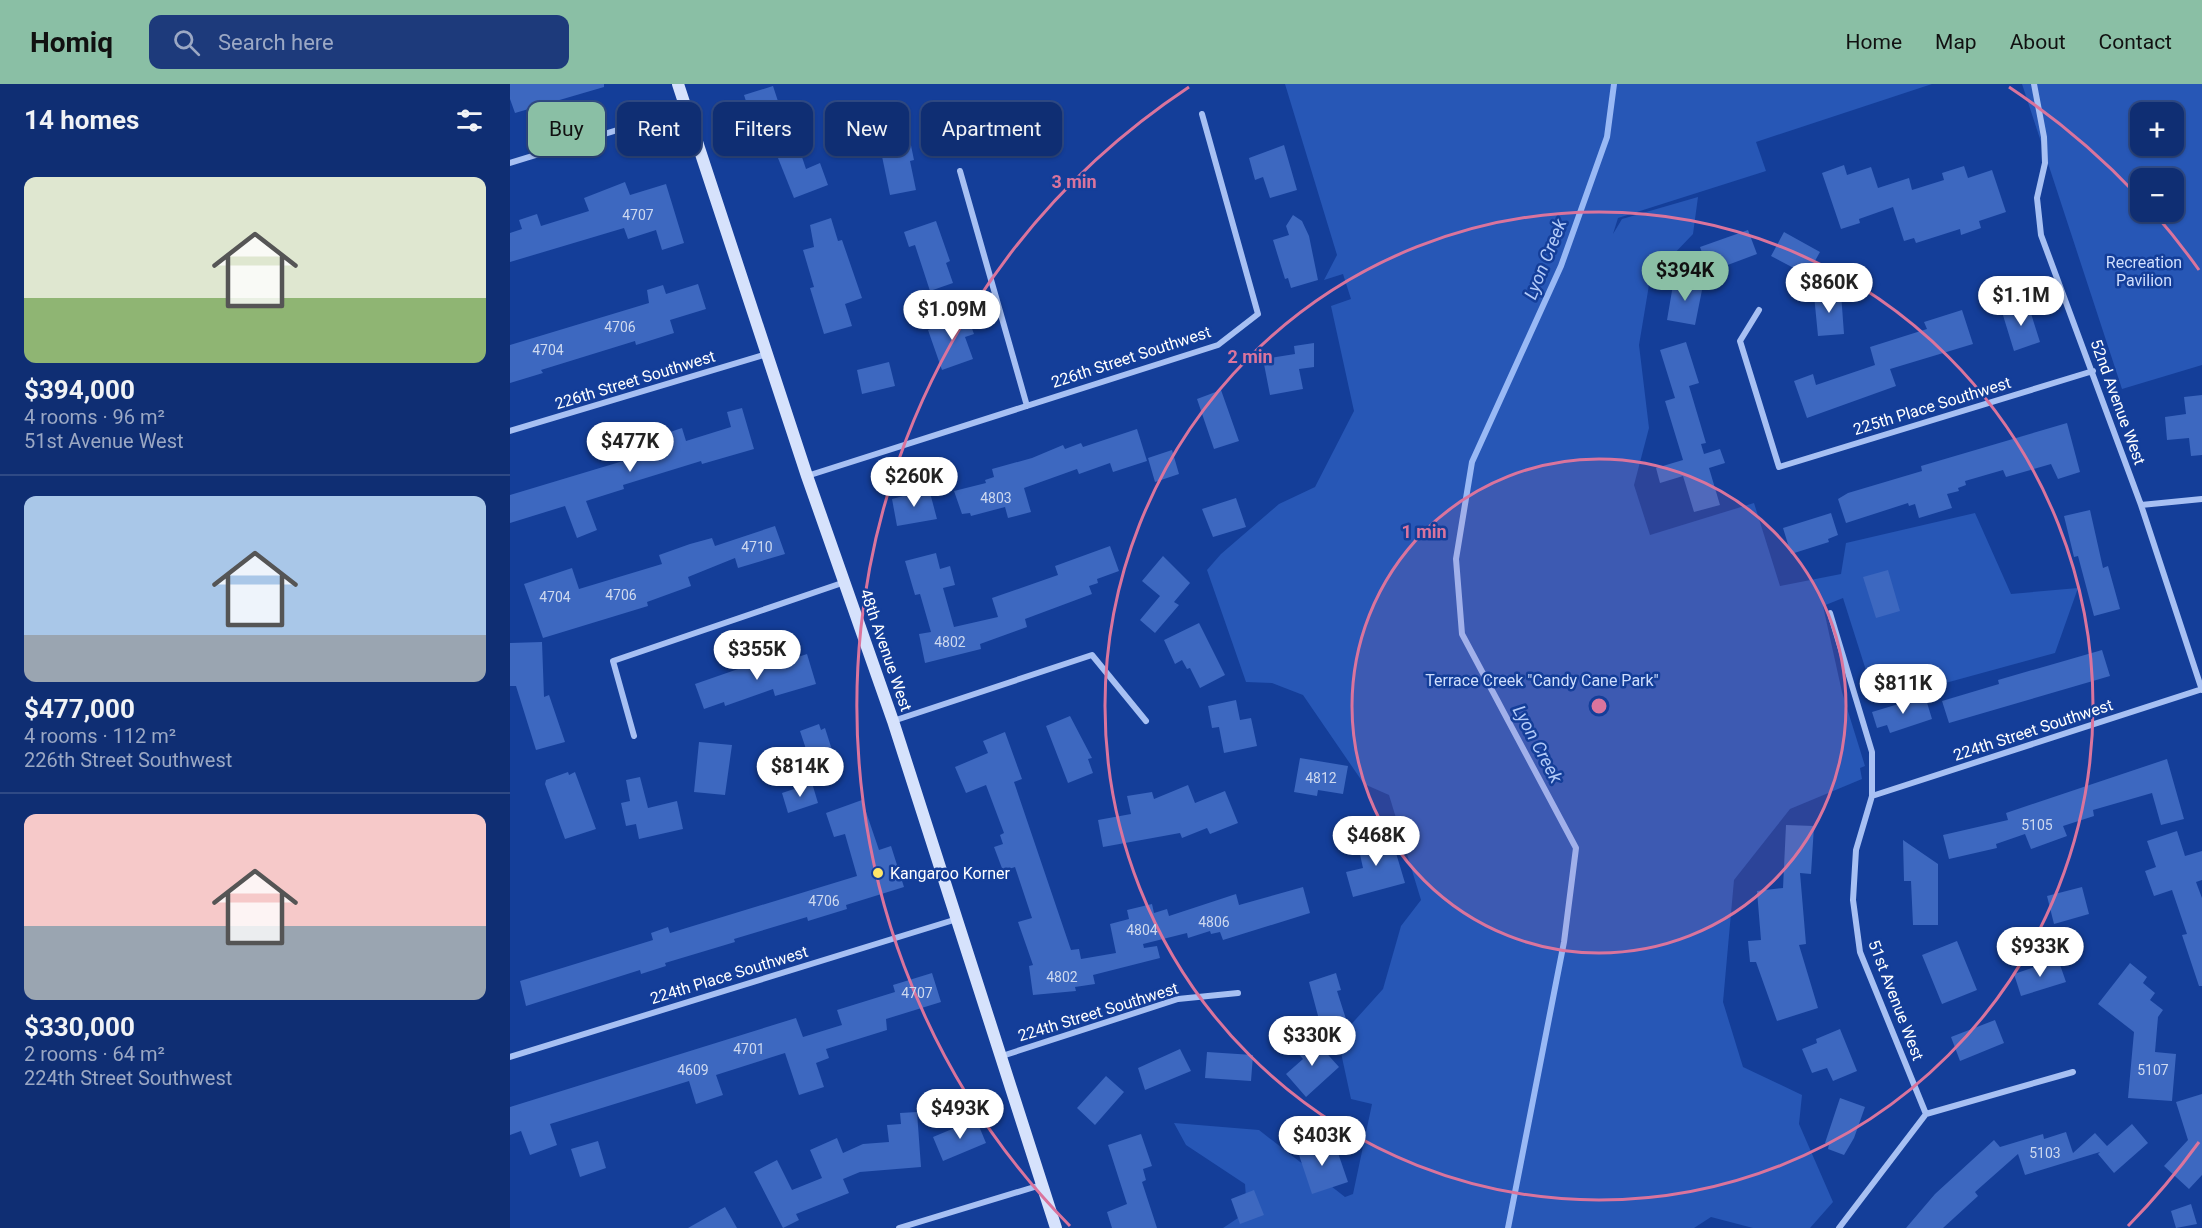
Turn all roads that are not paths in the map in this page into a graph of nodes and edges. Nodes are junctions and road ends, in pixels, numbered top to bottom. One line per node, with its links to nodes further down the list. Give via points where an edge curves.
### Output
1 (678, 84): 3 (main road, 48th Avenue West)
2 (2034, 84): 11 (street, 52nd Avenue West, via 2044,137 2045,163 2037,198 2041,235)
3 (684, 102)
4 (1202, 114): 12 (street, 226th Street Southwest, via 1258,314 1218,345)
5 (617, 131): 7 (street)
6 (701, 154): 10 (main road, 48th Avenue West)
7 (510, 164)
8 (960, 171): 12 (street)
9 (1759, 310): 11 (street, 225th Place Southwest, via 1740,341 1779,467)
10 (767, 354): 13 (street, 226th Street Southwest); 14 (main road, 48th Avenue West)
11 (2092, 371): 16 (street, 52nd Avenue West)
12 (1027, 406): 14 (street, 226th Street Southwest)
13 (510, 431)
14 (807, 476): 17 (main road, 48th Avenue West)
15 (2202, 499): 16 (street)
16 (2141, 505): 19 (street, 52nd Avenue West)
17 (845, 582): 20 (main road, 48th Avenue West); 22 (street, via 613,661)
18 (1830, 614): 23 (street, 51st Avenue West, via 1872,752)
19 (2202, 689): 23 (street, 224th Street Southwest)
20 (893, 721): 21 (street, via 1092,655); 24 (main road, 48th Avenue West)
21 (1146, 721)
22 (634, 736)
23 (1872, 796): 29 (street, 51st Avenue West, via 1856,850 1853,900 1860,952)
24 (957, 919): 26 (main road, 48th Avenue West); 27 (street, 224th Place Southwest)
25 (1238, 993): 26 (street, 224th Street Southwest, via 1178,999)
26 (1002, 1056): 30 (main road, 48th Avenue West)
27 (510, 1057)
28 (2073, 1072): 29 (street)
29 (1926, 1114): 33 (street)
30 (1041, 1185): 31 (street); 32 (main road, 48th Avenue West)
31 (899, 1228)
32 (1056, 1228)
33 (1839, 1228)

